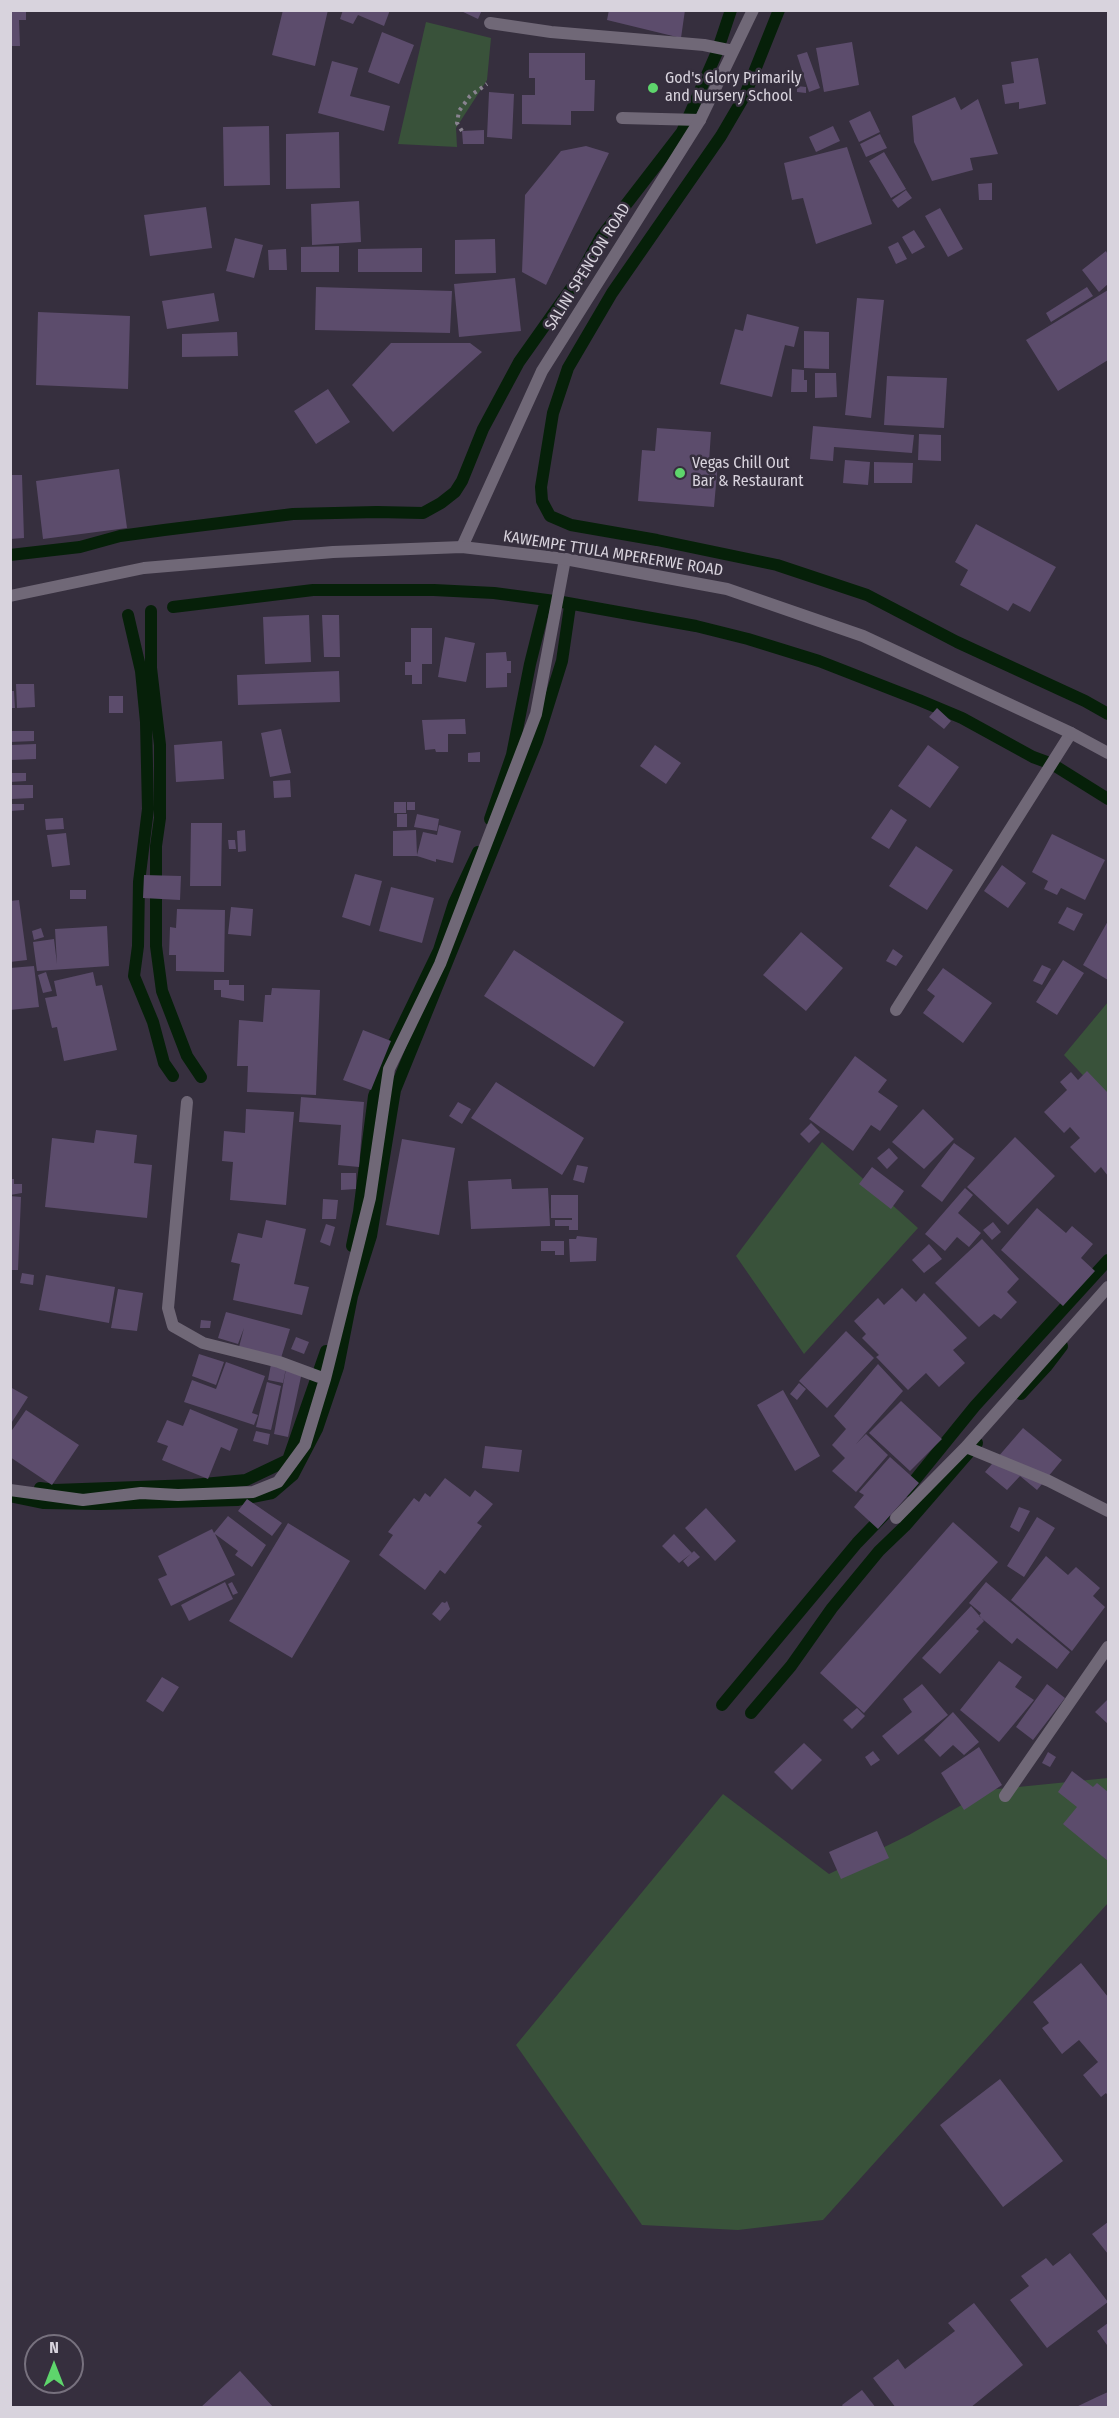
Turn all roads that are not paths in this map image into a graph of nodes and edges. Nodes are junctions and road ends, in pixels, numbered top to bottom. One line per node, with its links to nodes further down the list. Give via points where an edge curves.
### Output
1 (753, 10): 3 (street, SALINI SPENCON ROAD)
2 (490, 23): 3 (street)
3 (733, 51): 5 (street, SALINI SPENCON ROAD)
4 (622, 118): 5 (street)
5 (700, 120): 6 (street, SALINI SPENCON ROAD, via 542,371)
6 (462, 547): 7 (street, KAWEMPE TTULA MPERERWE ROAD); 8 (street, KAWEMPE TTULA MPERERWE ROAD, via 333,552 144,568)
7 (565, 559): 9 (street, KAWEMPE TTULA MPERERWE ROAD, via 728,589 862,636); 14 (street, via 536,714 440,964 389,1069 370,1198)
8 (10, 596)
9 (1071, 733): 10 (street, KAWEMPE TTULA MPERERWE ROAD); 11 (street)
10 (1108, 753)
11 (896, 1010)
12 (187, 1102): 14 (street, via 168,1308 173,1326 203,1343 279,1362)
13 (1108, 1287): 15 (street)
14 (325, 1379): 16 (street, via 305,1445 278,1482 253,1492 141,1493 83,1500)
15 (966, 1447): 17 (street, via 1049,1481); 18 (street)
16 (10, 1490)
17 (1108, 1511)
18 (896, 1518)
19 (1108, 1647): 20 (street)
20 (1005, 1796)

